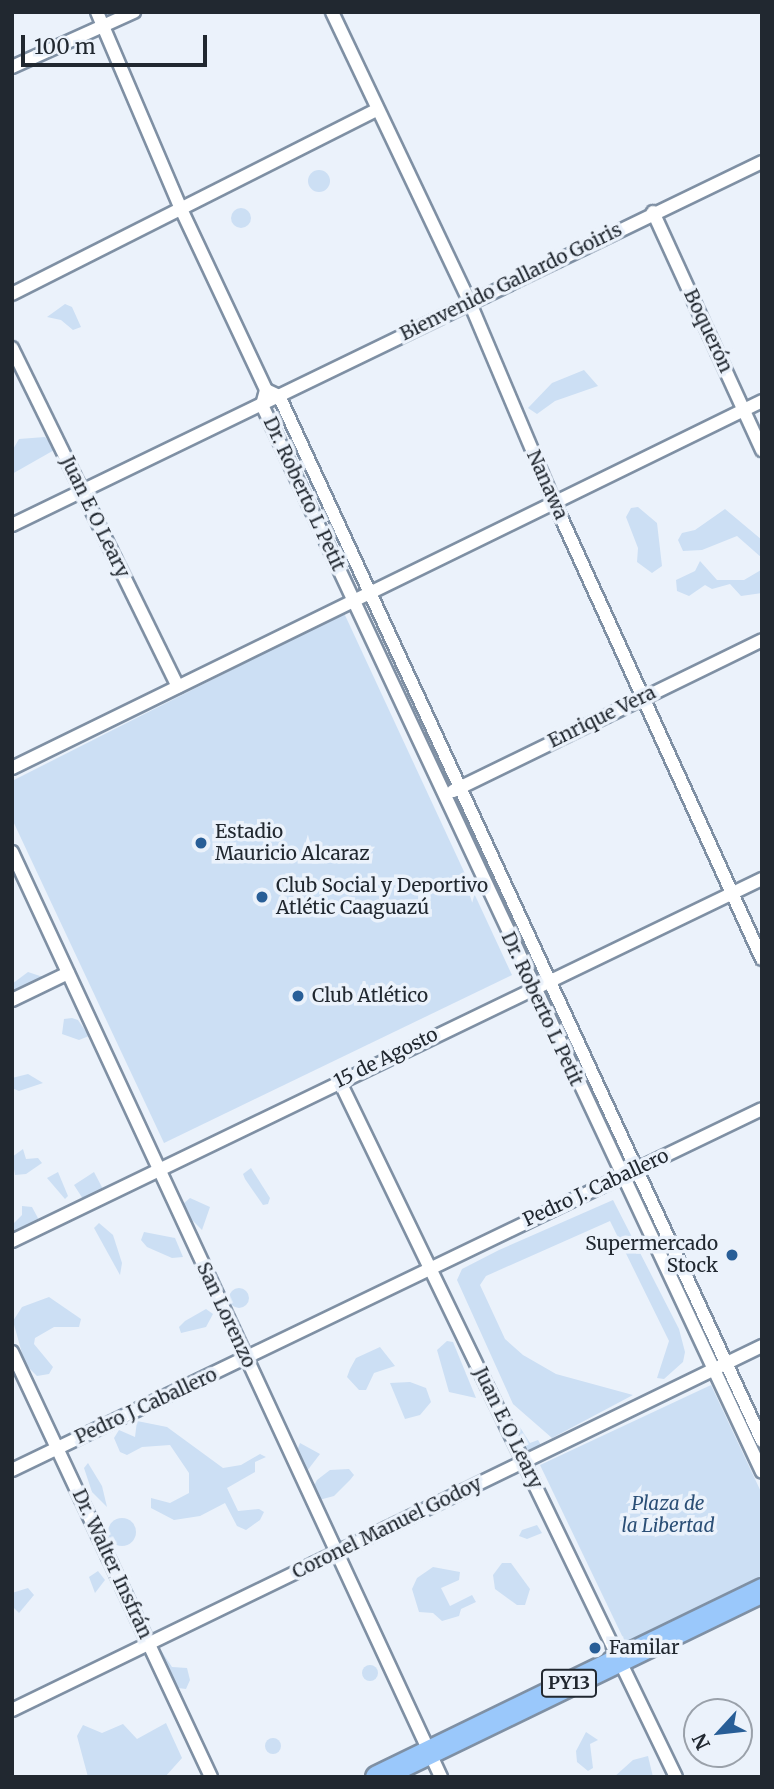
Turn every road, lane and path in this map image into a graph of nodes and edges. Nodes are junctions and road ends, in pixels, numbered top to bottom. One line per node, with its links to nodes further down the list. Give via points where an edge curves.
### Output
1 (97, 12): 4 (street, Dr. Roberto L Petit)
2 (134, 12): 4 (street)
3 (332, 12): 6 (street, Nanawa)
4 (103, 26): 5 (street); 8 (street, Dr. Roberto L Petit)
5 (12, 66)
6 (376, 110): 8 (street); 11 (street, Nanawa)
7 (762, 162): 9 (street, Bienvenido Gallardo Goiris)
8 (181, 209): 10 (street); 13 (street, Dr. Roberto L Petit)
9 (653, 212): 11 (street, Bienvenido Gallardo Goiris); 17 (street, Boquerón)
10 (12, 293)
11 (470, 303): 14 (street, Bienvenido Gallardo Goiris); 20 (street, Nanawa)
12 (12, 348): 19 (street, Juan E O Leary)
13 (266, 390): 14 (street, Dr. Roberto L Petit); 16 (street, Dr. Roberto L Petit)
14 (279, 396): 16 (street, Bienvenido Gallardo Goiris); 22 (street, Dr. Roberto L Petit)
15 (762, 401): 17 (street)
16 (262, 405): 19 (street, Bienvenido Gallardo Goiris); 23 (street, Dr. Roberto L Petit)
17 (744, 410): 18 (street, Boquerón); 20 (street)
18 (762, 450)
19 (82, 492): 21 (street, Bienvenido Gallardo Goiris); 25 (street, Juan E O Leary)
20 (554, 502): 22 (street); 26 (street, Nanawa)
21 (12, 525)
22 (369, 594): 23 (street); 28 (street, Dr. Roberto L Petit)
23 (353, 600): 25 (street); 29 (street, Dr. Roberto L Petit)
24 (762, 640): 26 (street, Enrique Vera)
25 (178, 687): 27 (street)
26 (645, 696): 28 (street, Enrique Vera); 32 (street, Nanawa)
27 (12, 768)
28 (458, 788): 29 (street, Enrique Vera); 35 (street, Dr. Roberto L Petit)
29 (443, 795): 36 (street, Dr. Roberto L Petit)
30 (12, 852): 34 (street, San Lorenzo)
31 (762, 879): 32 (street, 15 de Agosto)
32 (732, 893): 33 (street, Nanawa); 35 (street, 15 de Agosto)
33 (762, 959)
34 (68, 973): 37 (street); 40 (street, San Lorenzo)
35 (546, 982): 36 (street, 15 de Agosto); 41 (street, Dr. Roberto L Petit)
36 (531, 988): 38 (street, 15 de Agosto); 41 (street, Dr. Roberto L Petit)
37 (12, 1000)
38 (339, 1080): 40 (street, 15 de Agosto); 43 (street, Juan E O Leary)
39 (762, 1109): 41 (street, Pedro J. Caballero)
40 (158, 1169): 42 (street, 15 de Agosto); 46 (street, San Lorenzo)
41 (629, 1174): 43 (street, Pedro J. Caballero); 47 (street, Dr. Roberto L Petit)
42 (12, 1241)
43 (430, 1266): 46 (street, Pedro J Caballero); 50 (street, Juan E O Leary)
44 (762, 1346): 47 (street, Coronel Manuel Godoy)
45 (12, 1352): 49 (street, Dr. Walter Insfrán)
46 (246, 1358): 49 (street, Pedro J Caballero); 53 (street, San Lorenzo)
47 (720, 1367): 48 (street, Dr. Roberto L Petit); 50 (street, Coronel Manuel Godoy); 52 (street, Dr. Roberto L Petit)
48 (762, 1441)
49 (57, 1448): 51 (street, Pedro J Caballero); 55 (street, Dr. Walter Insfrán)
50 (525, 1462): 53 (street, Coronel Manuel Godoy); 56 (street, Juan E O Leary)
51 (12, 1470)
52 (762, 1472)
53 (336, 1553): 55 (street, Coronel Manuel Godoy); 58 (street, San Lorenzo)
54 (762, 1590): 56 (highway, PY13)
55 (149, 1643): 57 (street, Coronel Manuel Godoy); 59 (street, Dr. Walter Insfrán)
56 (621, 1657): 58 (highway, PY13); 62 (street, Juan E O Leary)
57 (12, 1710)
58 (429, 1752): 60 (highway, PY13); 61 (street, San Lorenzo)
59 (211, 1777)
60 (377, 1777)
61 (441, 1777)
62 (676, 1777)

